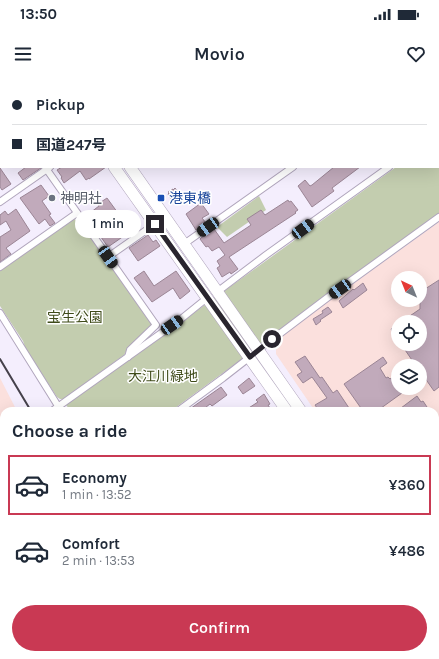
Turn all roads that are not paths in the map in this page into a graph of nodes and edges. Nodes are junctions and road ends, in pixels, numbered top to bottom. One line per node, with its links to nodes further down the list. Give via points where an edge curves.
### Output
1 (47, 168): 6 (street); 7 (street)
2 (115, 168): 9 (highway)
3 (131, 168): 10 (highway)
4 (292, 168): 10 (street)
5 (389, 168): 13 (street)
6 (0, 202)
7 (77, 213): 11 (street); 12 (street)
8 (439, 217): 16 (street)
9 (155, 224): 11 (street); 14 (highway)
10 (184, 244): 13 (highway)
11 (108, 257): 17 (street, via 156,324 130,350)
12 (0, 267)
13 (217, 292): 16 (highway)
14 (208, 298): 16 (highway); 17 (street)
15 (0, 313): 18 (street)
16 (254, 354): 19 (street); 20 (highway); 21 (highway)
17 (128, 357): 18 (street)
18 (58, 406)
19 (183, 407)
20 (286, 407)
21 (298, 407)

